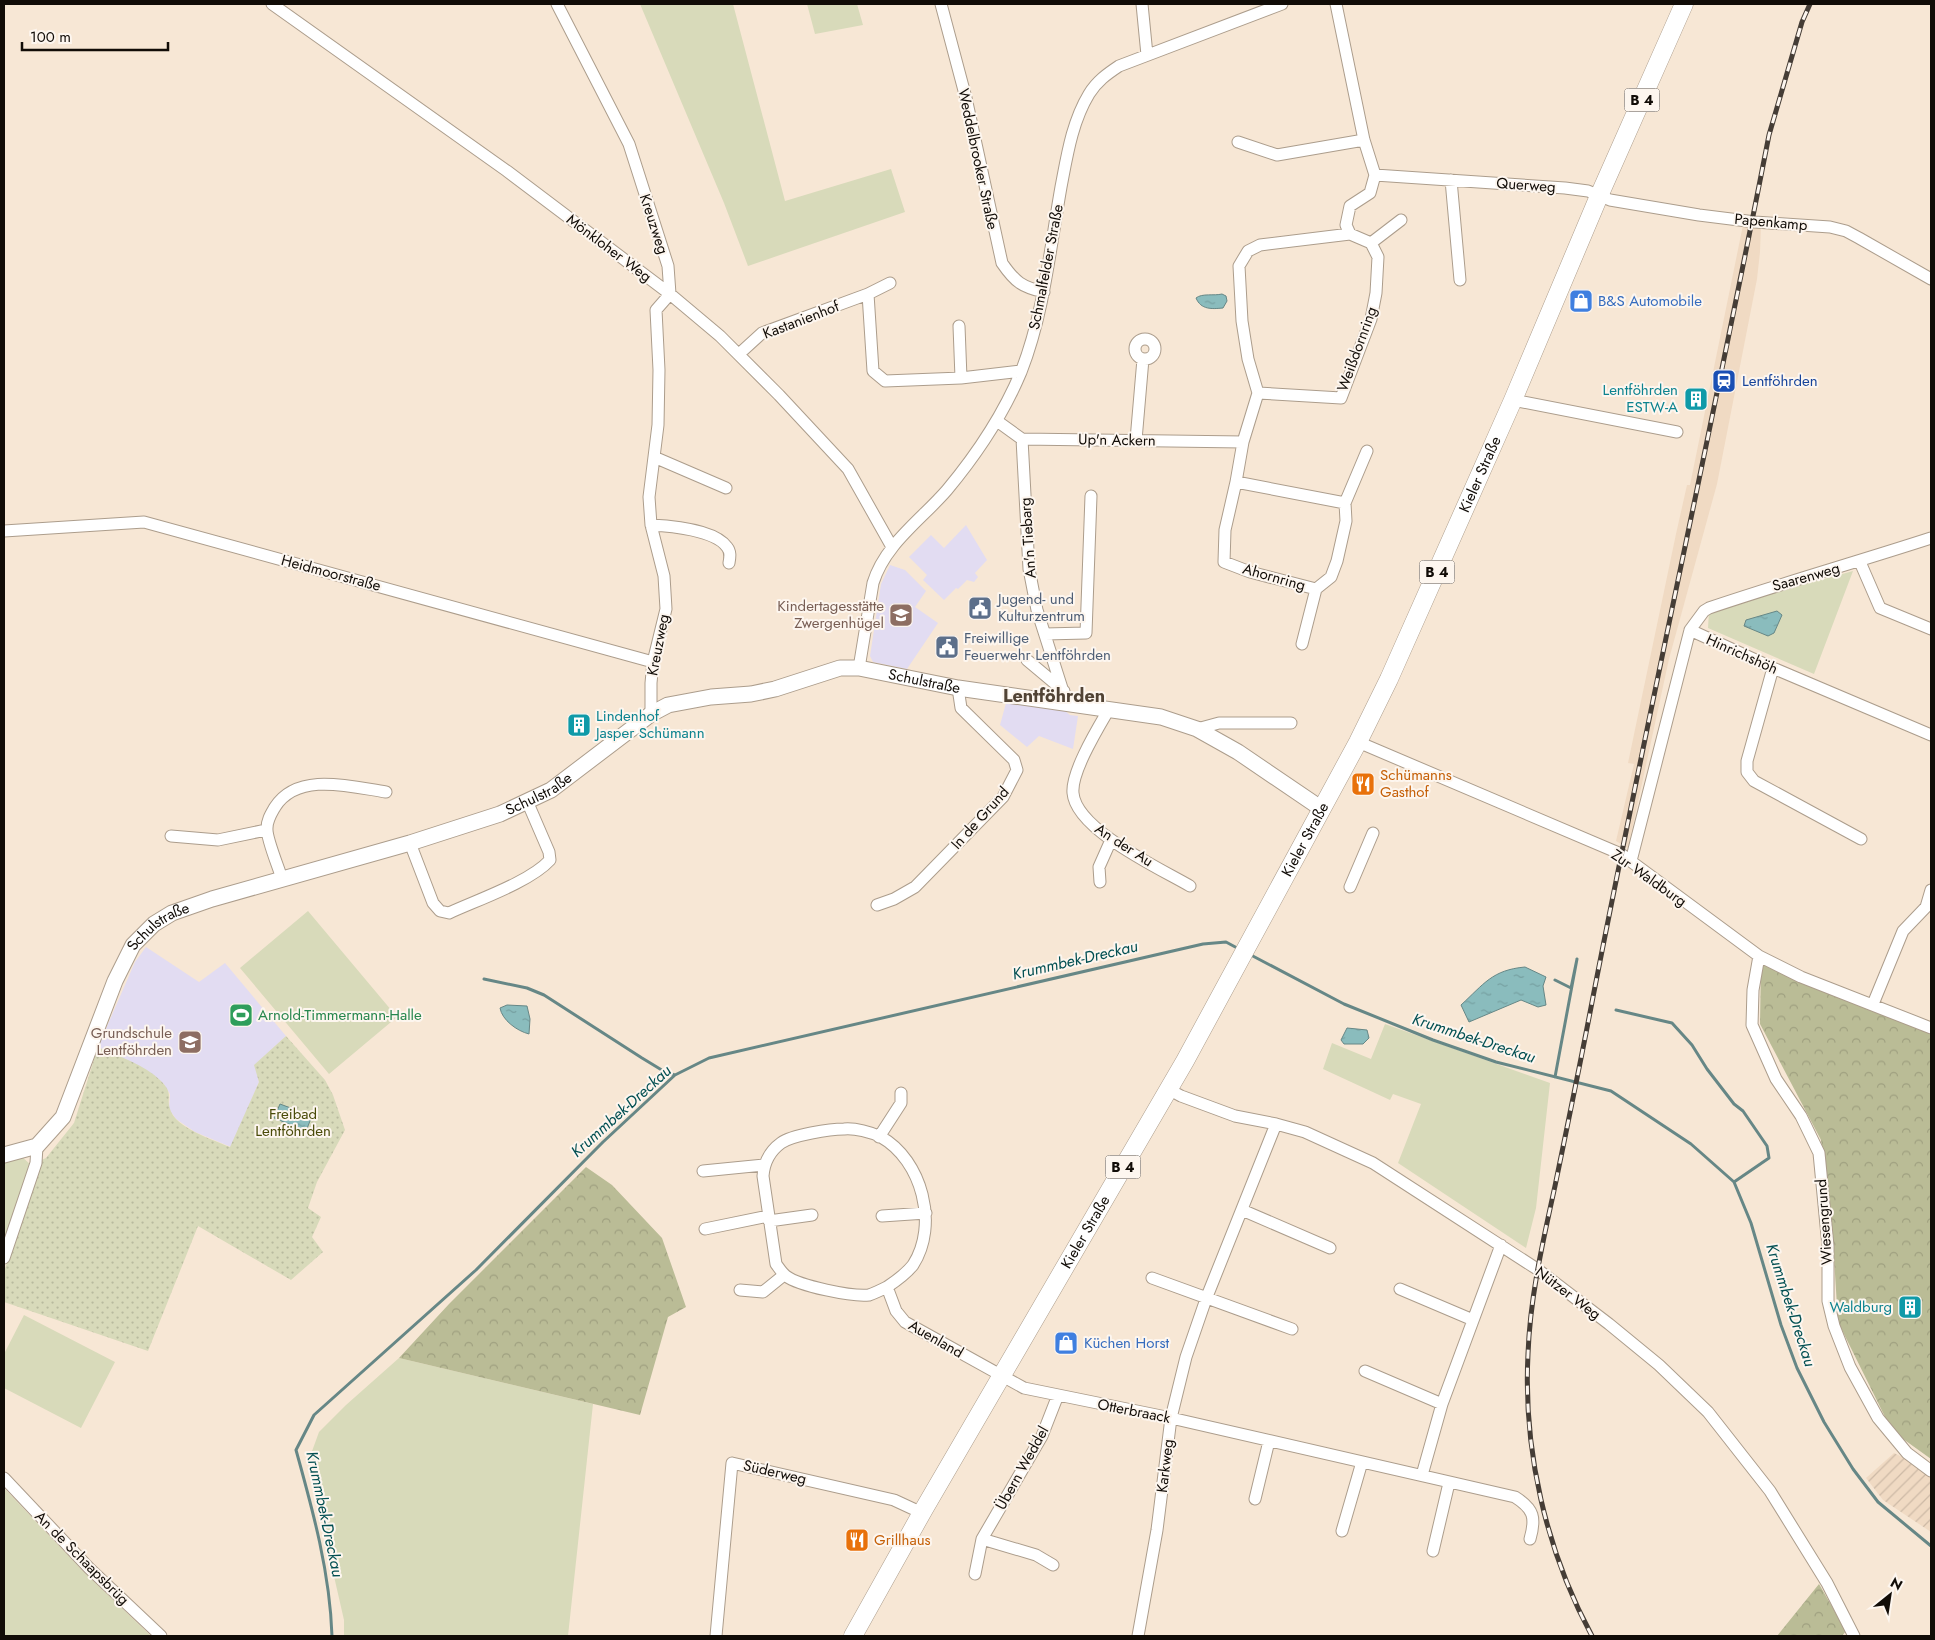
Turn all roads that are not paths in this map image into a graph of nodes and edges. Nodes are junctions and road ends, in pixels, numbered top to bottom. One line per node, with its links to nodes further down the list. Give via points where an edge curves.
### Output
1 (272, 4): 21 (street, Mönkloher Weg, via 507,171)
2 (557, 4): 21 (street, Kreuzweg, via 629,144 668,266)
3 (941, 4): 20 (street, Weddelbrooker Straße, via 966,98 1002,263 1013,279 1027,288)
4 (1142, 4): 8 (street)
5 (1282, 4): 8 (street, Schmalfelder Straße)
6 (1336, 4): 9 (street)
7 (1684, 4): 13 (main road, Kieler Straße / B 4)
8 (1147, 55): 20 (street, Schmalfelder Straße, via 1104,75 1080,111 1067,156)
9 (1364, 140): 10 (street, via 1277,155); 11 (street)
10 (1238, 142)
11 (1375, 175): 12 (street, Querweg); 15 (street, via 1370,193 1350,206 1346,225)
12 (1451, 180): 13 (street, Querweg, via 1565,188); 18 (street)
13 (1599, 196): 17 (street, Papenkamp, via 1699,214 1838,229); 29 (main road, Kieler Straße / B 4)
14 (1401, 220): 16 (street)
15 (1350, 234): 16 (street); 28 (street, via 1260,245 1248,251 1240,266 1242,322)
16 (1371, 243): 28 (street, Weißdornring, via 1378,257 1371,319 1341,398)
17 (1931, 279)
18 (1460, 280)
19 (890, 283): 22 (street, Kastanienhof)
20 (1044, 292): 26 (street, Schmalfelder Straße)
21 (670, 294): 24 (street, Mönkloher Weg); 36 (street, Kreuzweg, via 656,310 659,370)
22 (868, 294): 24 (street, Kastanienhof, via 762,333); 27 (street, via 873,371 885,382)
23 (958, 326): 27 (street)
24 (739, 354): 44 (street, Mönkloher Weg, via 848,469)
25 (1144, 359): 33 (street)
26 (1021, 371): 27 (street); 30 (street, Schmalfelder Straße)
27 (961, 378)
28 (1258, 394): 34 (street)
29 (1513, 400): 31 (street); 63 (main road, Kieler Straße / B 4, via 1390,679)
30 (997, 421): 32 (street); 44 (street, Schmalfelder Straße, via 972,459)
31 (1677, 432)
32 (1022, 439): 33 (street, Up'n Ackern); 50 (street, An'n Tiebarg, via 1029,569)
33 (1136, 440): 34 (street, Up'n Ackern)
34 (1243, 442): 37 (street, Ahornring)
35 (1367, 451): 40 (street, Ahornring)
36 (654, 457): 38 (street); 41 (street, Kreuzweg, via 649,497)
37 (1236, 482): 40 (street); 47 (street, Ahornring, via 1225,530 1224,562)
38 (726, 488)
39 (1091, 496): 50 (street, via 1086,633)
40 (1345, 503): 47 (street, Ahornring, via 1346,520 1337,561 1331,577)
41 (651, 525): 46 (street, via 679,527 711,537 727,547); 53 (street, Kreuzweg, via 664,576 666,609)
42 (4, 531): 53 (street, Heidmoorstraße, via 144,522)
43 (1931, 538): 45 (street, Saarenweg)
44 (892, 547): 54 (street, Schmalfelder Straße, via 877,570 873,583)
45 (1860, 562): 48 (street, via 1880,608); 49 (street, Saarenweg, via 1709,608)
46 (729, 563)
47 (1316, 589): 51 (street, Ahornring)
48 (1931, 629)
49 (1690, 630): 55 (street, Hinrichshöh); 73 (street, Hinrichshöh)
50 (1045, 634): 57 (street, An'n Tiebarg)
51 (1302, 644)
52 (1027, 660): 57 (street)
53 (654, 662): 59 (street, Kreuzweg)
54 (859, 668): 56 (street, Schulstraße); 59 (street, Schulstraße, via 840,668 751,694 686,701 668,705)
55 (1773, 668): 62 (street, Hinrichshöh); 70 (street, via 1747,761 1747,772 1754,781)
56 (958, 688): 57 (street, Schulstraße); 79 (street, In de Grund, via 961,708 1014,760 1017,770 1003,797 915,887)
57 (1065, 698): 58 (street, Schulstraße)
58 (1109, 709): 61 (street, Schulstraße, via 1161,717); 71 (street, An der Au, via 1079,765 1073,793 1091,825)
59 (651, 714): 65 (street, Schulstraße, via 551,790)
60 (1291, 723): 61 (street, via 1219,723)
61 (1197, 729): 66 (street, Schulstraße)
62 (1931, 735)
63 (1358, 742): 66 (main road, Kieler Straße / B 4); 73 (street, Zur Waldburg)
64 (386, 792): 67 (street, via 326,784 292,791 278,803 269,817)
65 (528, 801): 72 (street, Schulstraße, via 500,814); 72 (street, via 550,860 543,868 519,881 449,913 440,911 433,903)
66 (1322, 807): 84 (main road, Kieler Straße / B 4)
67 (266, 830): 69 (street, via 218,840); 74 (street)
68 (1373, 833): 77 (street)
69 (172, 836)
70 (1861, 839)
71 (1111, 840): 75 (street, via 1100,867); 76 (street, An der Au)
72 (410, 843): 74 (street, Schulstraße)
73 (1631, 861): 81 (street, Zur Waldburg)
74 (282, 879): 88 (street, Schulstraße, via 172,913 140,936 115,981 63,1117)
75 (1100, 882)
76 (1190, 886)
77 (1350, 887)
78 (1931, 890): 80 (street)
79 (877, 905)
80 (1928, 909): 82 (street, via 1903,931)
81 (1758, 956): 82 (street, Zur Waldburg, via 1801,977); 116 (street, Wiesengrund, via 1752,1025 1776,1079 1804,1122 1819,1153 1828,1246 1828,1301 1834,1326 1850,1367 1878,1418 1907,1453)
82 (1873, 1004): 83 (street, Zur Waldburg)
83 (1931, 1028)
84 (1168, 1089): 86 (street, Nützer Weg, via 1235,1116); 110 (main road, Kieler Straße / B 4)
85 (901, 1093): 87 (street, via 901,1103)
86 (1276, 1124): 92 (street, Karkweg); 98 (street, Nützer Weg, via 1312,1135 1373,1163)
87 (879, 1136): 90 (street, via 844,1129 793,1137 780,1144); 93 (street, via 892,1145 913,1172 922,1192)
88 (37, 1146): 89 (street); 100 (street, via 36,1163)
89 (4, 1155)
90 (764, 1166): 91 (street); 96 (street)
91 (703, 1171)
92 (1242, 1210): 99 (street); 106 (street, Karkweg)
93 (926, 1213): 95 (street); 103 (street, via 920,1249 913,1264)
94 (812, 1215): 96 (street)
95 (882, 1216)
96 (769, 1219): 97 (street); 101 (street, via 776,1264)
97 (705, 1229)
98 (1501, 1245): 107 (street); 132 (street, Nützer Weg, via 1609,1324 1659,1365 1708,1412 1770,1491 1827,1583)
99 (1330, 1248)
100 (4, 1258)
101 (784, 1275): 103 (street, via 842,1294 858,1296); 105 (street, via 763,1292)
102 (1152, 1278): 106 (street)
103 (887, 1288): 110 (street, Auenland, via 896,1311 906,1322)
104 (1400, 1288): 107 (street)
105 (740, 1290)
106 (1206, 1299): 108 (street); 113 (street, Karkweg, via 1186,1357)
107 (1474, 1320): 112 (street)
108 (1292, 1329)
109 (1365, 1371): 112 (street)
110 (1001, 1376): 111 (street, Otterbraack, via 1024,1388); 121 (main road, Kieler Straße / B 4)
111 (1058, 1395): 113 (street, Otterbraack); 123 (street, Übern Weddel, via 1042,1436)
112 (1442, 1404): 117 (street)
113 (1171, 1418): 114 (street, Otterbraack); 131 (street, Karkweg, via 1158,1523)
114 (1269, 1441): 115 (street, Otterbraack); 120 (street)
115 (1362, 1462): 117 (street, Otterbraack); 122 (street)
116 (1931, 1471)
117 (1422, 1475): 119 (street, Otterbraack)
118 (4, 1478): 129 (street, An de Schaapsbrüg, via 89,1568)
119 (1449, 1483): 124 (street, Otterbraack, via 1515,1497 1524,1502 1532,1513 1534,1524); 125 (street)
120 (1255, 1499)
121 (922, 1512): 128 (street, Süderweg, via 894,1500 732,1462); 130 (main road, Kieler Straße / B 4)
122 (1342, 1531)
123 (982, 1539): 126 (street, via 1036,1556); 127 (street, Übern Weddel)
124 (1530, 1539)
125 (1433, 1551)
126 (1052, 1565)
127 (975, 1574)
128 (714, 1634)
129 (161, 1636)
130 (852, 1636)
131 (1138, 1636)
132 (1854, 1636)

